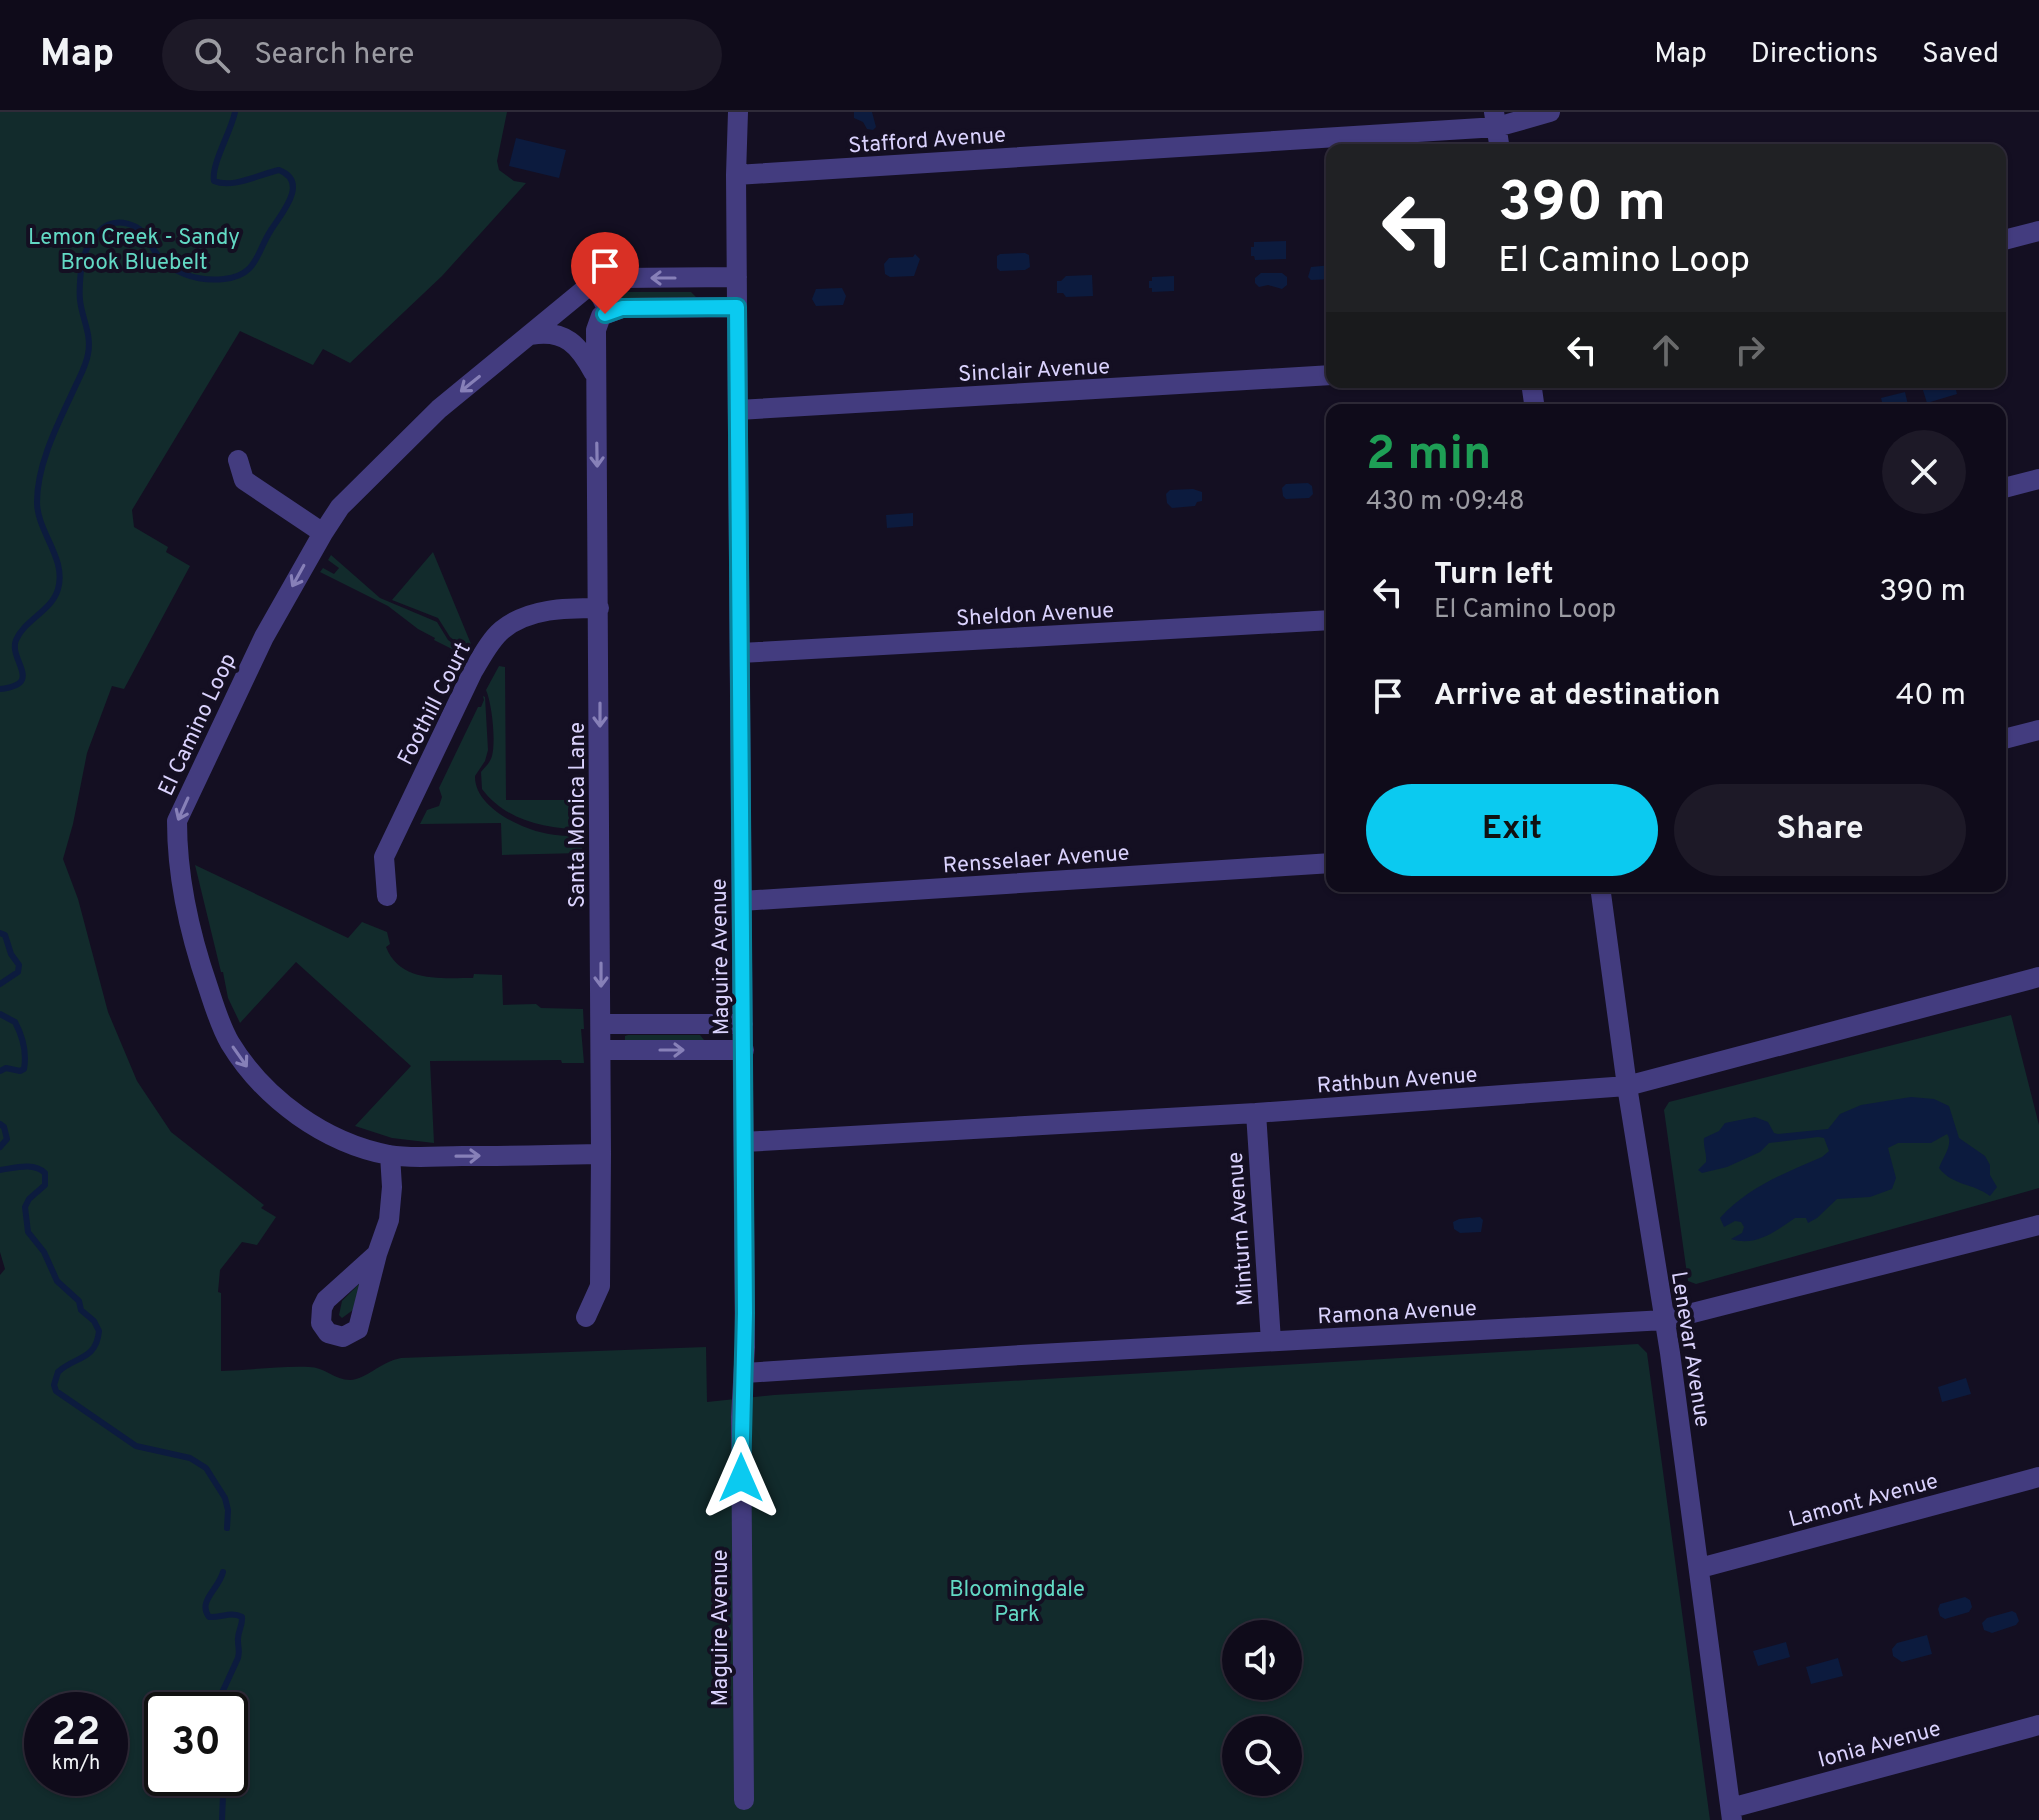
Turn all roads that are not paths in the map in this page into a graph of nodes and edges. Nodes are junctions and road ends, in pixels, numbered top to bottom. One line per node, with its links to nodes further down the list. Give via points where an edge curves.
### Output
1 (738, 112): 5 (street, Maguire Avenue)
2 (1550, 112): 3 (street, Stafford Avenue)
3 (1495, 119): 4 (street); 5 (street, Stafford Avenue)
4 (1499, 144)
5 (736, 175): 8 (street, Maguire Avenue)
6 (2039, 231): 7 (street)
7 (2006, 239)
8 (737, 277): 9 (street, one-way to 9, via 617,278); 10 (street, Maguire Avenue)
9 (590, 285): 11 (lane); 12 (street, El Camino Loop)
10 (737, 307): 11 (street, via 622,308); 15 (street, Maguire Avenue)
11 (605, 314): 14 (street, Santa Monica Lane, via 596,330)
12 (531, 335): 14 (street, via 554,333 565,338 584,354); 19 (street, El Camino Loop, one-way to 19, via 439,409 340,507)
13 (1326, 375): 15 (street, Sinclair Avenue)
14 (596, 377): 20 (street, Santa Monica Lane, one-way to 20)
15 (738, 410): 22 (street, Maguire Avenue)
16 (238, 460): 19 (street, via 244,480)
17 (2039, 479): 18 (street)
18 (2006, 487)
19 (323, 533): 38 (street, El Camino Loop, one-way to 38, via 264,637 177,821 177,853 198,958 229,1041 247,1067 306,1121)
20 (599, 608): 27 (street, Foothill Court, via 553,608 526,618 502,630 487,650 384,857); 30 (street, Santa Monica Lane, one-way to 30)
21 (1326, 620): 22 (street, Sheldon Avenue)
22 (740, 653): 28 (street, Maguire Avenue)
23 (2039, 730): 24 (street)
24 (2006, 738)
25 (1326, 863): 28 (street, Rensselaer Avenue)
26 (1601, 892): 34 (street, Lenevar Avenue)
27 (387, 896)
28 (742, 901): 31 (street, Maguire Avenue)
29 (2039, 977): 34 (street, Rathbun Avenue)
30 (601, 1024): 31 (street); 32 (street, Santa Monica Lane)
31 (743, 1024): 33 (street, Maguire Avenue)
32 (601, 1050): 33 (street, one-way to 33); 37 (street, Santa Monica Lane)
33 (744, 1050): 36 (street, Maguire Avenue)
34 (1627, 1086): 35 (street, Rathbun Avenue); 42 (street, Lenevar Avenue)
35 (1256, 1113): 36 (street, Rathbun Avenue); 43 (street, Minturn Avenue)
36 (744, 1142): 44 (street, Maguire Avenue)
37 (601, 1154): 38 (street, El Camino Loop, one-way to 37); 41 (street, Santa Monica Lane, via 600,1286)
38 (390, 1155): 40 (street, via 389,1220)
39 (2039, 1225): 42 (street, Ramona Avenue)
40 (377, 1254)
41 (586, 1317)
42 (1665, 1320): 43 (street, Ramona Avenue); 46 (street, Lenevar Avenue)
43 (1271, 1341): 44 (street, Ramona Avenue)
44 (745, 1373): 48 (street, Maguire Avenue)
45 (2039, 1477): 46 (street, Lamont Avenue)
46 (1700, 1568): 49 (street, Lenevar Avenue)
47 (2039, 1725): 49 (street, Ionia Avenue)
48 (744, 1800)
49 (1732, 1814)

